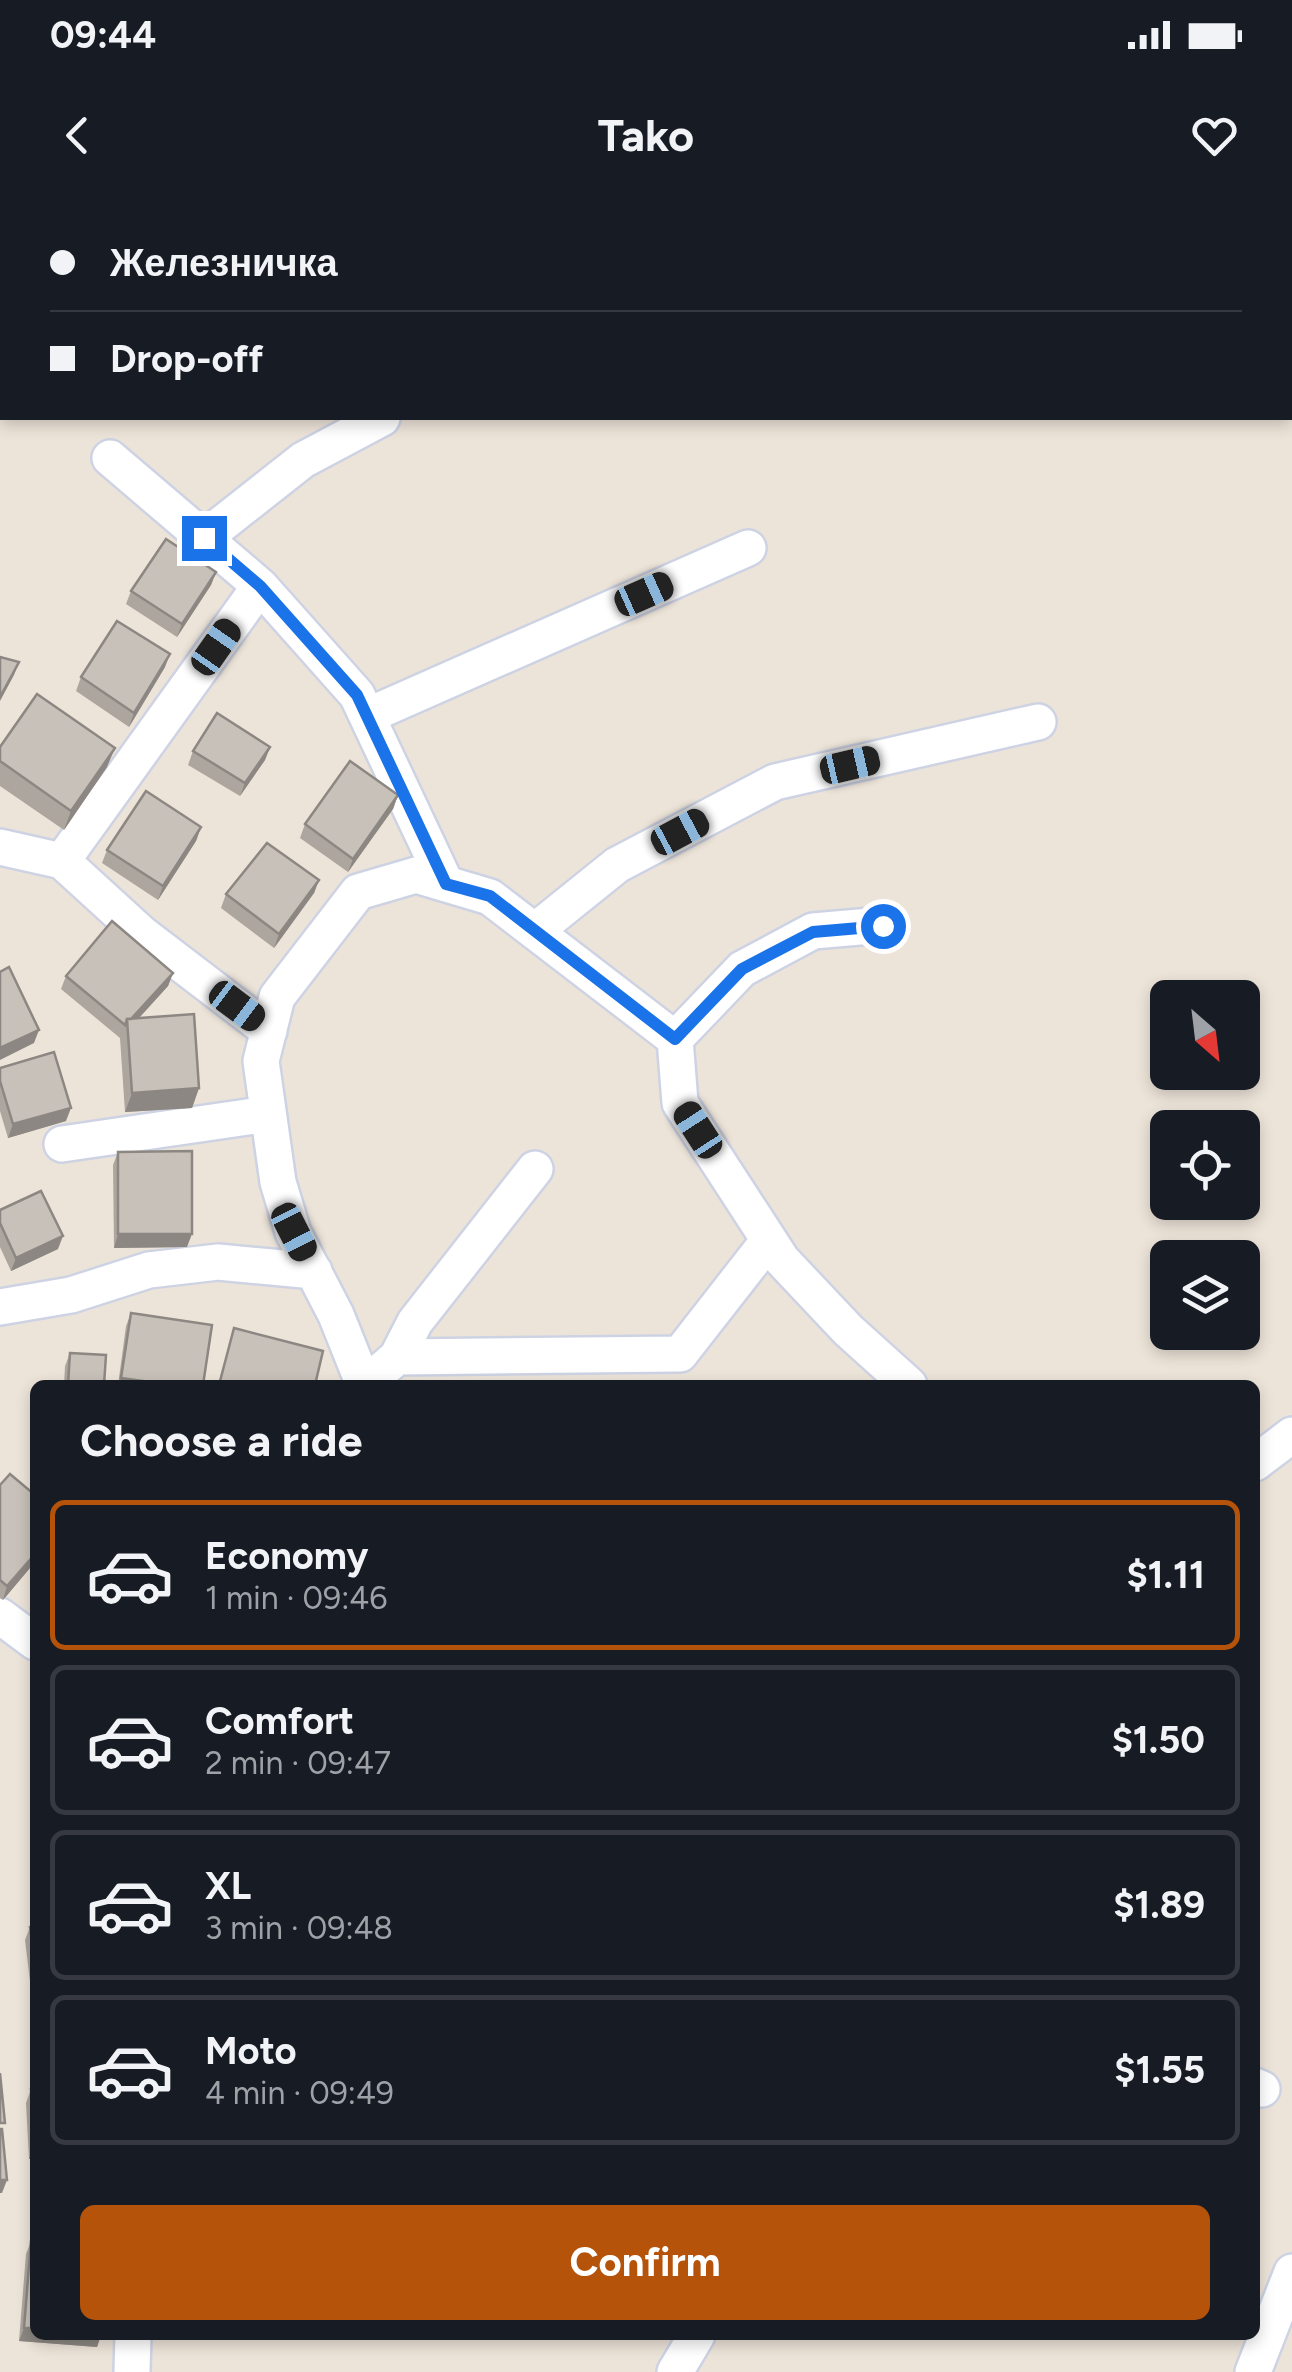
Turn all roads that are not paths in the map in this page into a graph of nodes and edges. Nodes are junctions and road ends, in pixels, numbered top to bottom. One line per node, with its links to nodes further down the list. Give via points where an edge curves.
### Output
1 (378, 420): 3 (street, via 302,460)
2 (110, 458): 3 (street)
3 (204, 538): 5 (street)
4 (748, 548): 6 (street)
5 (260, 586): 6 (street, via 357,695); 9 (street)
6 (367, 716): 10 (street)
7 (1038, 722): 12 (street, via 775,782 617,864)
8 (0, 847): 9 (street)
9 (62, 861): 13 (street, via 142,934)
10 (446, 884): 12 (street, via 490,896); 13 (street, via 416,875 358,892 277,997)
11 (883, 926): 14 (street, via 813,932 742,969)
12 (535, 931): 14 (street)
13 (269, 1031): 15 (street, via 261,1061)
14 (675, 1039): 18 (street, via 680,1103)
15 (268, 1114): 16 (street); 19 (street, via 278,1182)
16 (62, 1144)
17 (535, 1169): 21 (street, via 415,1322)
18 (769, 1240): 21 (street, via 680,1354); 24 (street, via 848,1330)
19 (314, 1271): 20 (street, via 218,1262 149,1270); 22 (street)
20 (0, 1307)
21 (398, 1357): 23 (street)
22 (362, 1380)
23 (370, 1380)
24 (903, 1380)
25 (1292, 1436): 26 (street)
26 (1260, 1459)
27 (0, 1616): 28 (street)
28 (30, 1638)
29 (1292, 2272): 34 (street)
30 (133, 2340): 32 (street)
31 (694, 2340): 33 (street)
32 (132, 2372)
33 (675, 2372)
34 (1253, 2372)

